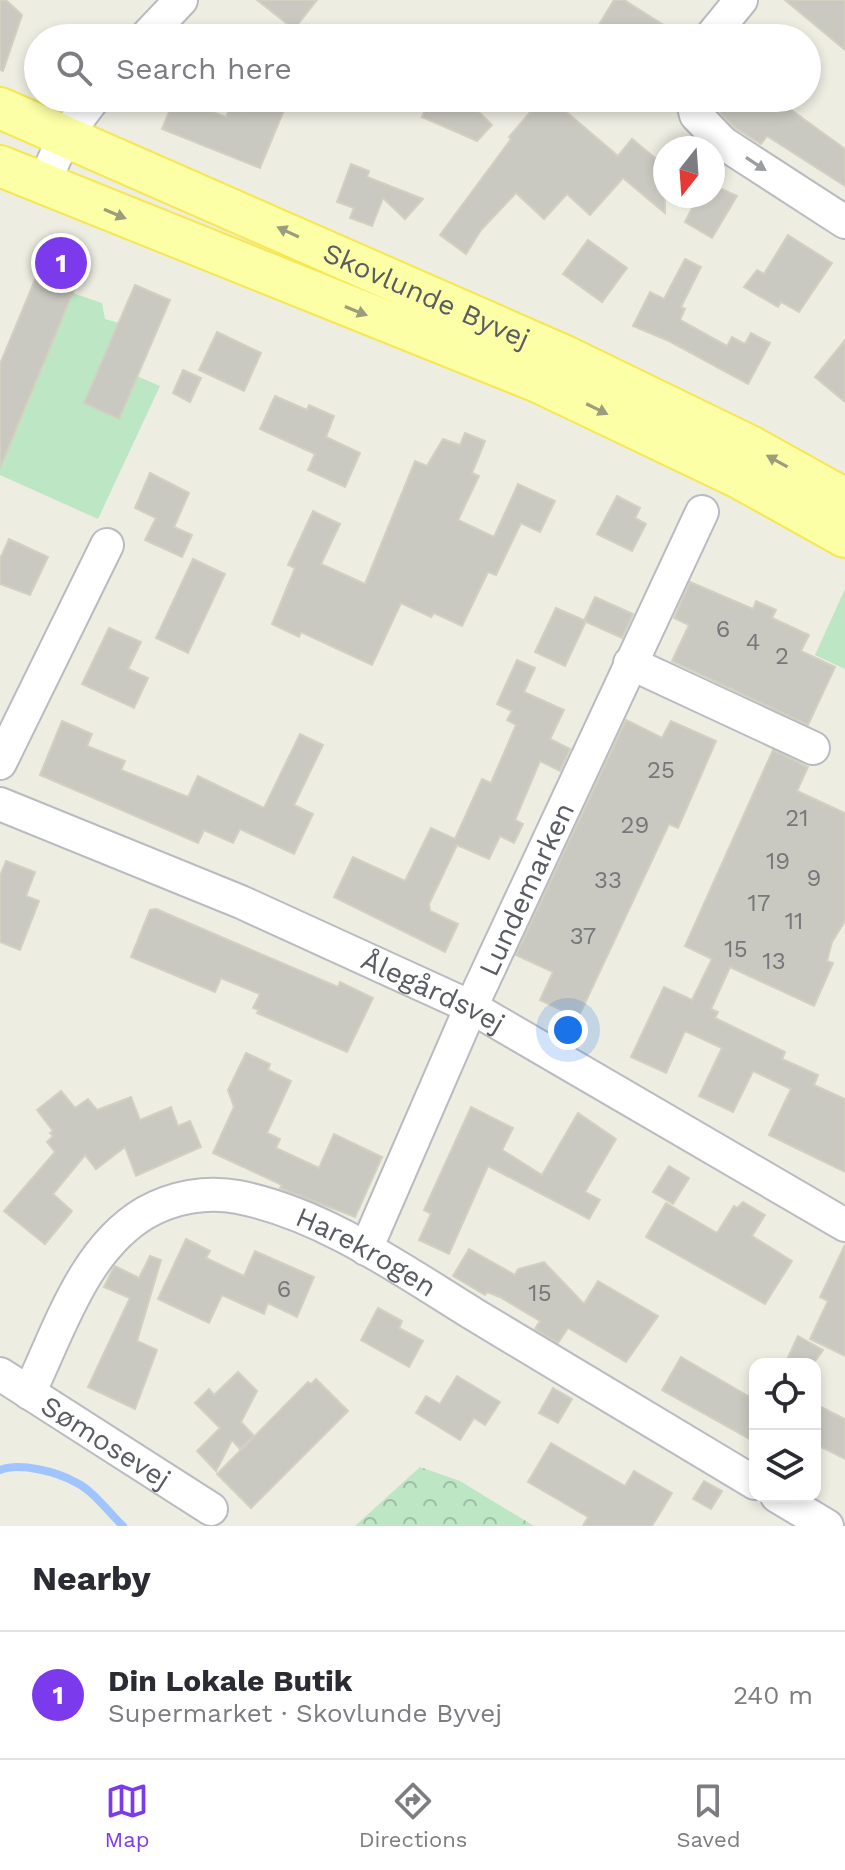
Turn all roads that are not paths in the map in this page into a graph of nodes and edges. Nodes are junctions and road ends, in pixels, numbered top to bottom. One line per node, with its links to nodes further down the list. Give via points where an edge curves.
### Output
1 (181, 0): 3 (street)
2 (741, 0): 4 (street)
3 (158, 24)
4 (721, 24)
5 (0, 108): 8 (main road, Skovlunde Byvej)
6 (83, 112): 8 (street)
7 (695, 112): 11 (street, one-way to 11, via 723,143)
8 (65, 136): 10 (street); 12 (main road, Skovlunde Byvej, one-way to 8, via 565,356)
9 (0, 166): 10 (main road, Skovlunde Byvej)
10 (43, 184): 14 (main road, Skovlunde Byvej, one-way to 14, via 550,388 741,479)
11 (845, 222)
12 (845, 499)
13 (702, 512): 16 (street, Lundemarken)
14 (845, 537)
15 (107, 545): 18 (street)
16 (630, 663): 17 (street); 20 (street, Lundemarken)
17 (813, 748)
18 (0, 763)
19 (0, 804): 20 (street, Ålegårdsvej, via 241,902)
20 (471, 1007): 21 (street, Ålegårdsvej); 22 (street, Lundemarken)
21 (845, 1225)
22 (366, 1249): 24 (street, Harekrogen, via 284,1210 237,1197 192,1195 146,1212 90,1266); 25 (street, Harekrogen)
23 (0, 1374): 24 (street, Sømosevej)
24 (29, 1393): 27 (street, Sømosevej)
25 (749, 1479)
26 (787, 1502): 28 (street)
27 (211, 1509)
28 (827, 1526)

